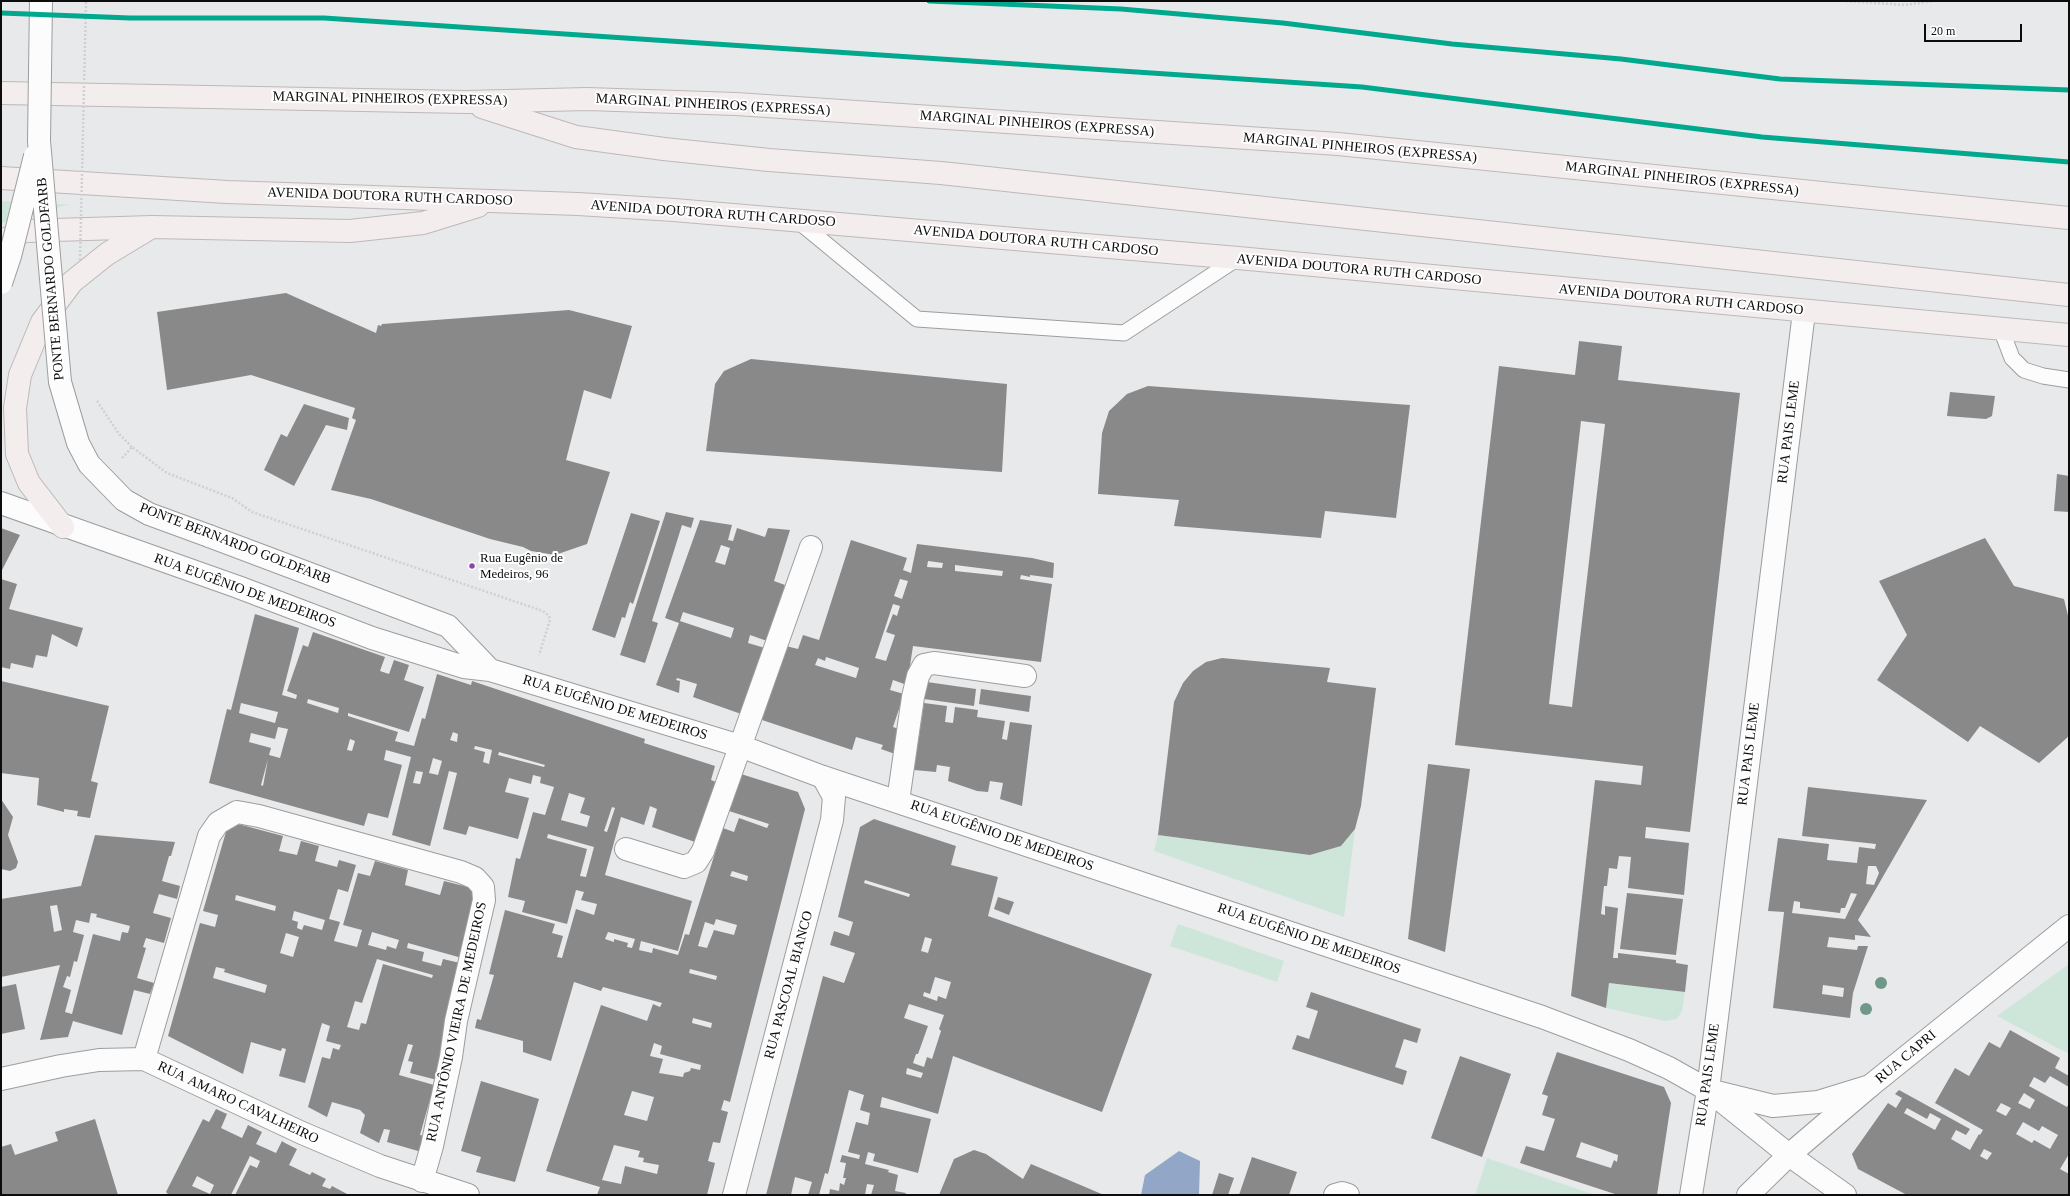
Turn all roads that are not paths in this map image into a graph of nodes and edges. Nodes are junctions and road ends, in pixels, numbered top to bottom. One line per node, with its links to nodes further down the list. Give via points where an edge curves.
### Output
1 (41, 1): 4 (main road, PONTE BERNARDO GOLDFARB, bridge)
2 (1, 93): 3 (highway, MARGINAL PINHEIROS (EXPRESSA))
3 (466, 102): 7 (highway, MARGINAL PINHEIROS (EXPRESSA), via 587,99 736,104 1338,144); 13 (highway, via 576,137 664,149 777,161 941,173)
4 (38, 141): 12 (main road, PONTE BERNARDO GOLDFARB, bridge); 21 (main road, PONTE BERNARDO GOLDFARB, bridge, via 60,382 78,443 89,464 124,500 149,514)
5 (1, 178): 6 (highway, AVENIDA DOUTORA RUTH CARDOSO, via 227,192)
6 (493, 201): 8 (highway, AVENIDA DOUTORA RUTH CARDOSO, via 586,204); 9 (highway, via 423,224 350,231)
7 (2069, 218)
8 (798, 221): 11 (highway, AVENIDA DOUTORA RUTH CARDOSO); 11 (lane, via 917,319 1124,333)
9 (152, 227): 10 (highway, via 25,231); 19 (highway, via 107,254 72,282 42,322 20,375 15,408 17,454 29,483)
10 (1, 241)
11 (1238, 258): 14 (highway, AVENIDA DOUTORA RUTH CARDOSO)
12 (1, 283)
13 (2069, 295)
14 (1804, 312): 15 (highway, AVENIDA DOUTORA RUTH CARDOSO); 32 (main road, RUA PAIS LEME)
15 (2001, 329): 16 (highway, AVENIDA DOUTORA RUTH CARDOSO); 17 (lane, via 2012,358 2024,370)
16 (2069, 336)
17 (2069, 380)
18 (1, 503): 19 (main road, RUA EUGÊNIO DE MEDEIROS)
19 (63, 527): 22 (main road, RUA EUGÊNIO DE MEDEIROS, via 238,587 379,640 464,667)
20 (811, 547): 24 (main road)
21 (364, 593): 22 (main road, RUA EUGÊNIO DE MEDEIROS, via 448,626)
22 (490, 670): 24 (main road, RUA EUGÊNIO DE MEDEIROS)
23 (1025, 676): 26 (main road, via 934,663 924,665 918,676 913,697)
24 (740, 746): 25 (main road, RUA EUGÊNIO DE MEDEIROS); 27 (main road, via 696,862 684,867)
25 (823, 776): 26 (main road, RUA EUGÊNIO DE MEDEIROS); 36 (main road, RUA PASCOAL BIANCO, via 834,797 832,820)
26 (898, 801): 32 (main road, RUA EUGÊNIO DE MEDEIROS, via 1542,1017 1670,1068)
27 (626, 849)
28 (2069, 926): 31 (main road, RUA CAPRI)
29 (144, 1059): 30 (main road, RUA AMARO CAVALHEIRO, via 99,1060); 34 (main road, RUA AMARO CAVALHEIRO, via 302,1133); 34 (main road, RUA ANTÔNIO VIEIRA DE MEDEIROS, via 209,836 218,823 237,812 461,872 475,878 483,887 484,900 456,1021 432,1146)
30 (1, 1079)
31 (1870, 1086): 32 (main road, via 1818,1102 1773,1106); 33 (main road, RUA CAPRI)
32 (1708, 1090): 33 (main road, RUA EUGÊNIO DE MEDEIROS); 39 (main road, RUA PAIS LEME)
33 (1788, 1155): 40 (main road, RUA CAPRI); 41 (main road, RUA EUGÊNIO DE MEDEIROS)
34 (422, 1181): 35 (main road, RUA AMARO CAVALHEIRO)
35 (468, 1195)
36 (734, 1195)
37 (1335, 1195): 38 (main road)
38 (1348, 1195)
39 (1691, 1195)
40 (1748, 1195)
41 (1845, 1195)

